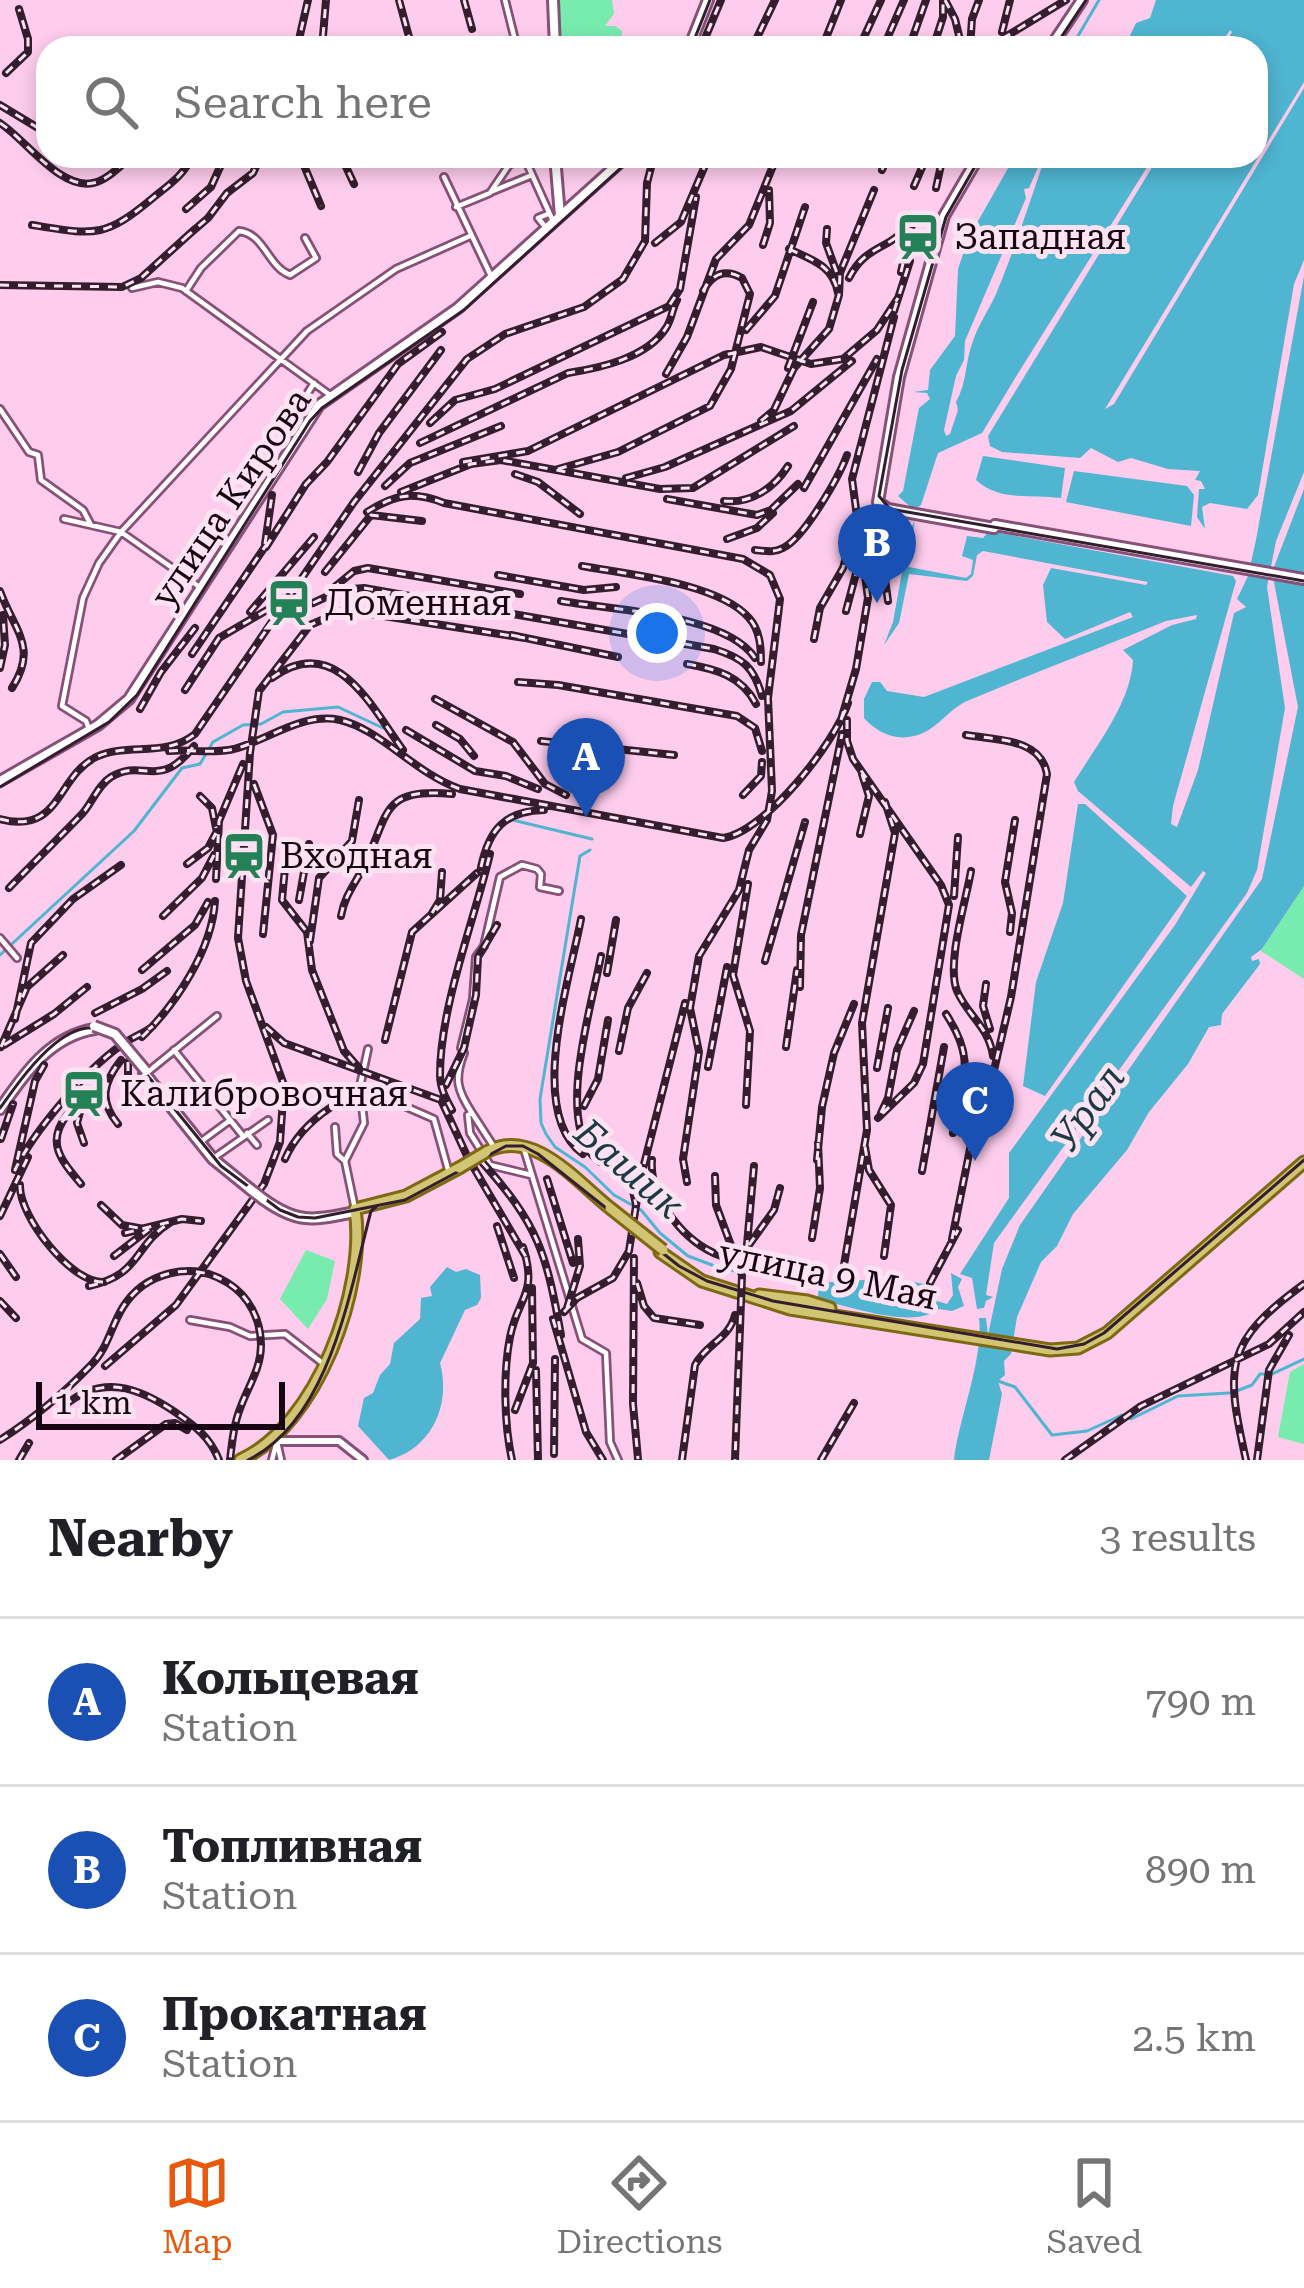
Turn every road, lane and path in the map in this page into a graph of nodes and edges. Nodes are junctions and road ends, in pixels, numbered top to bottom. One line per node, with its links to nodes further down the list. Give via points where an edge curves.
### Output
1 (505, 0): 5 (street)
2 (551, 0): 6 (main road)
3 (1082, 0): 8 (main road)
4 (705, 2): 7 (main road)
5 (514, 36)
6 (552, 36)
7 (694, 36)
8 (1058, 36)
9 (507, 168): 16 (street)
10 (530, 168): 14 (street)
11 (556, 168): 18 (main road)
12 (613, 168): 18 (main road, улица Кирова)
13 (972, 168): 32 (main road, via 944,216 900,374 878,502)
14 (532, 175): 16 (street); 18 (street)
15 (444, 177): 17 (street)
16 (490, 193): 17 (street)
17 (456, 206): 19 (street)
18 (554, 218): 21 (main road, улица Кирова)
19 (470, 236): 21 (street); 24 (street, via 397,269 307,331)
20 (305, 238): 23 (street, via 316,258 290,275 255,235 239,231)
21 (492, 278): 26 (main road, улица Кирова)
22 (132, 288): 23 (street, via 165,282)
23 (186, 291): 24 (street)
24 (282, 360): 25 (street); 31 (street)
25 (314, 383): 26 (street); 27 (street)
26 (331, 395): 33 (main road, улица Кирова)
27 (304, 399)
28 (0, 409): 30 (street, via 38,455 41,480)
29 (64, 519): 30 (street)
30 (92, 525): 31 (street)
31 (121, 532): 33 (street); 34 (street, via 83,598 64,689 62,706)
32 (1304, 581)
33 (201, 588): 34 (main road, улица Кирова, via 129,699)
34 (89, 729): 35 (main road, улица Кирова)
35 (0, 781)
36 (559, 891): 45 (street, via 540,887 541,874 522,865 500,877 476,957 456,1080)
37 (0, 938): 38 (street)
38 (16, 958)
39 (218, 1016): 40 (street)
40 (174, 1049): 42 (street); 46 (street)
41 (368, 1049): 43 (street)
42 (146, 1072): 44 (main road, bridge, via 95,1027 43,1053); 50 (main road)
43 (363, 1099): 56 (street, via 364,1123); 57 (street, via 383,1088 431,1116)
44 (0, 1106)
45 (472, 1113): 52 (street); 58 (street, via 470,1133 490,1165)
46 (230, 1120): 49 (street); 50 (street)
47 (268, 1120): 49 (street)
48 (335, 1127): 56 (street)
49 (244, 1135): 51 (street); 54 (street)
50 (201, 1142): 54 (main road); 59 (main road)
51 (257, 1145)
52 (489, 1151): 53 (main road); 57 (main road, bridge); 60 (main road, улица 9 Мая, via 530,1147)
53 (528, 1153): 58 (street); 60 (main road, улица 9 Мая)
54 (215, 1157): 59 (main road)
55 (1304, 1160): 60 (main road, улица 9 Мая, bridge, via 1092,1339 1058,1347 760,1295 693,1272)
56 (345, 1161): 61 (street)
57 (456, 1171): 61 (main road, via 405,1201)
58 (531, 1174): 69 (street, via 583,1339 606,1353)
59 (251, 1188): 61 (main road, bridge, via 305,1216)
60 (608, 1209)
61 (355, 1210): 63 (main road, via 356,1257)
62 (190, 1320): 63 (street, via 247,1336 285,1334)
63 (325, 1365): 64 (main road)
64 (276, 1439): 65 (main road); 66 (street); 67 (street); 68 (street, via 339,1441)
65 (240, 1460)
66 (272, 1460)
67 (281, 1460)
68 (363, 1460)
69 (618, 1460)

